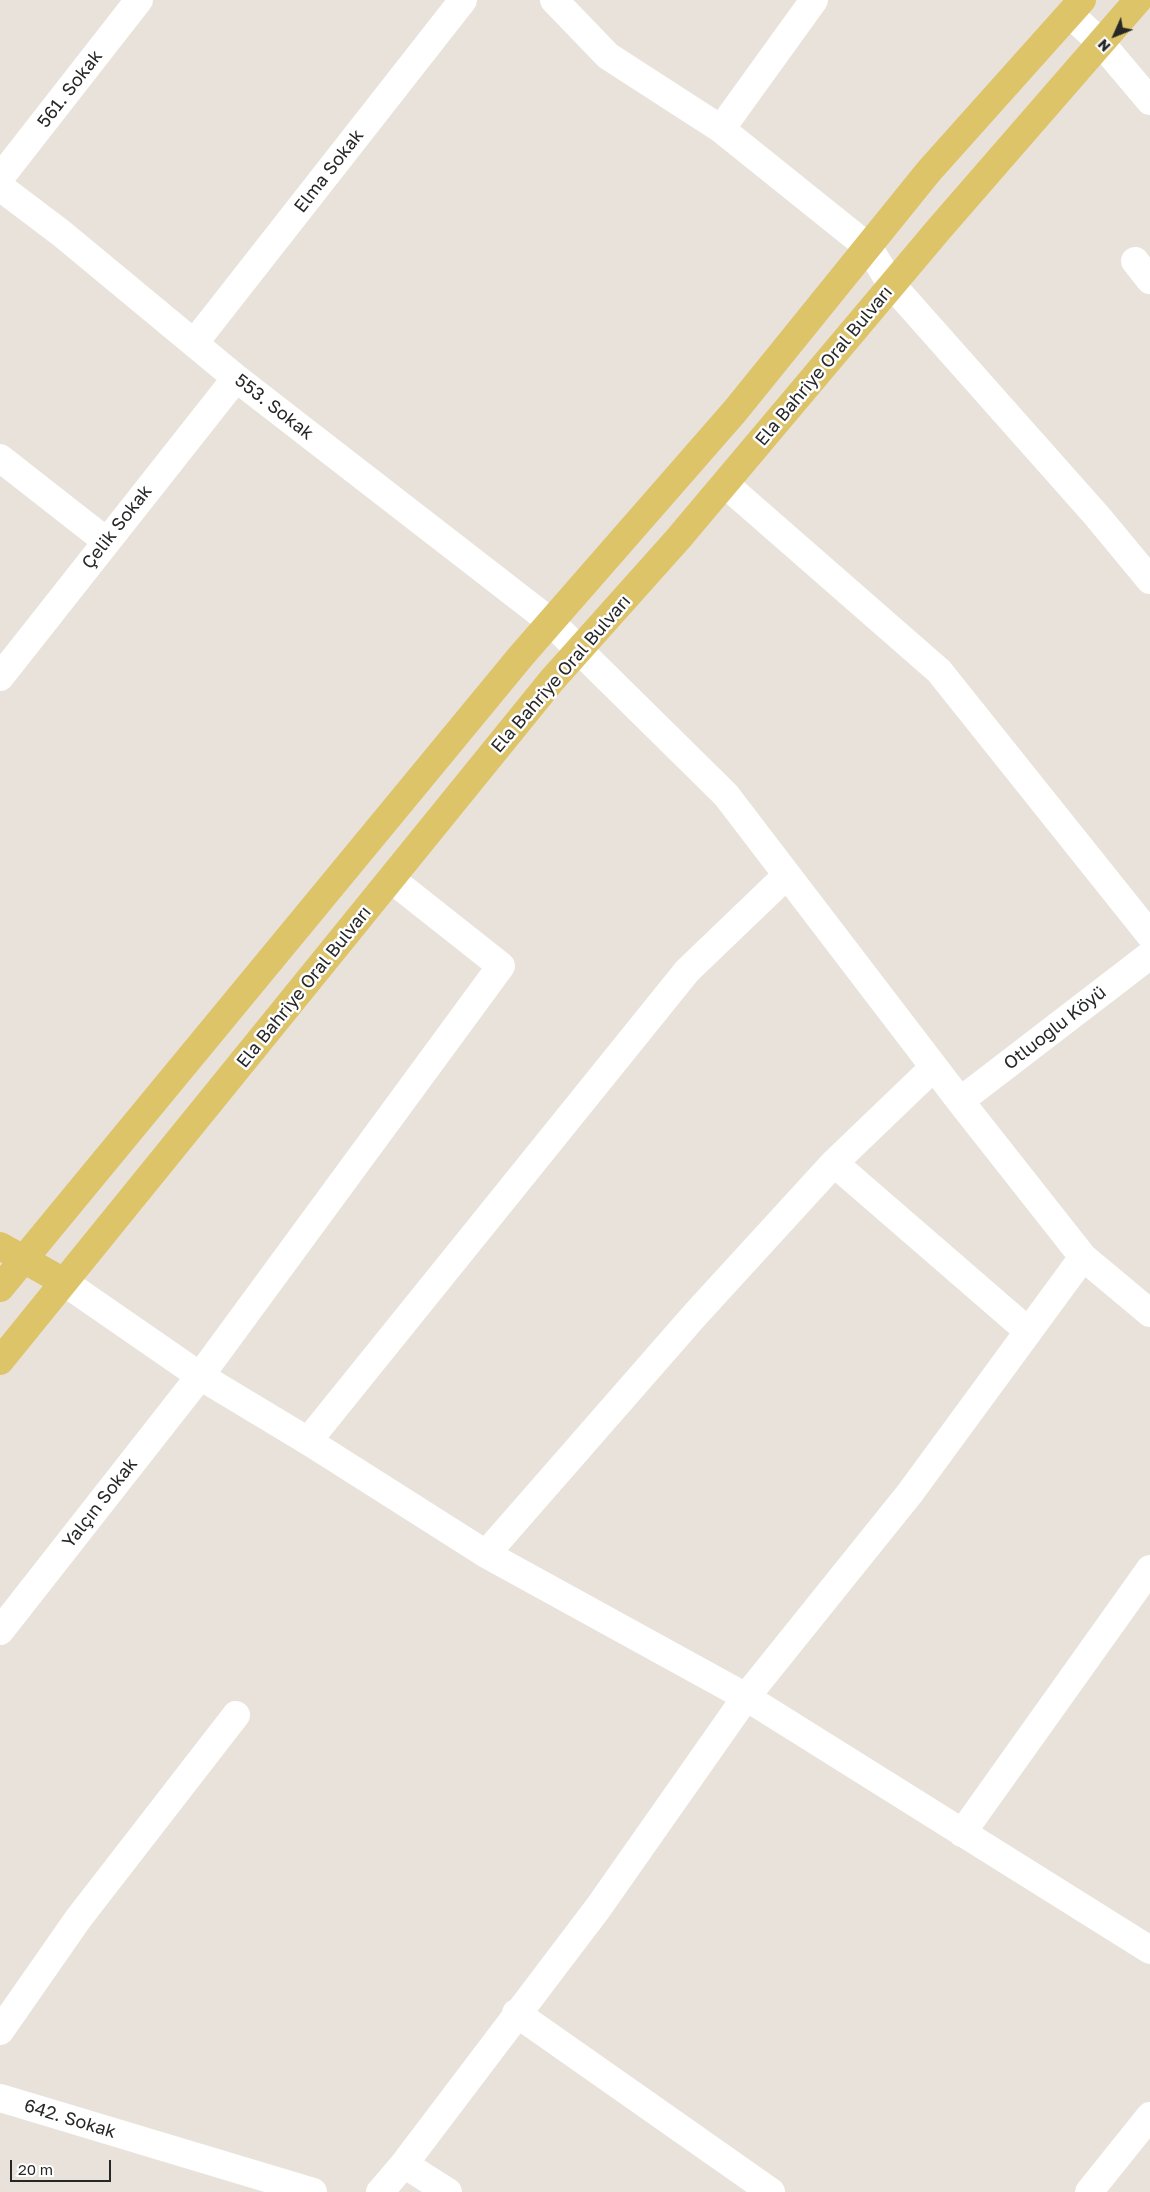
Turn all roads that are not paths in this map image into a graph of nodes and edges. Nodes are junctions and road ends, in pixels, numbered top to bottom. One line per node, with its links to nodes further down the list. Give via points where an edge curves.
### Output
1 (139, 0): 10 (street, 561. Sokak)
2 (463, 0): 14 (street, Elma Sokak)
3 (554, 0): 9 (street, via 608,56)
4 (814, 0): 9 (street)
5 (1138, 0): 7 (main road, Ela Bahriye Oral Bulvarı)
6 (1076, 7): 7 (street); 12 (main road, via 929,171)
7 (1101, 42): 8 (street); 13 (main road, Ela Bahriye Oral Bulvarı)
8 (1150, 101)
9 (721, 129): 12 (street)
10 (0, 178)
11 (0, 187): 14 (street, 553. Sokak)
12 (868, 247): 13 (street); 20 (main road, via 735,411)
13 (892, 285): 17 (main road, Ela Bahriye Oral Bulvarı); 19 (street, via 1098,516)
14 (195, 342): 15 (street, 553. Sokak)
15 (236, 378): 18 (street, Çelik Sokak); 20 (street, 553. Sokak)
16 (0, 458): 18 (street)
17 (726, 484): 21 (main road, Ela Bahriye Oral Bulvarı); 25 (street, via 938,671)
18 (106, 541): 22 (street, Çelik Sokak)
19 (1150, 580)
20 (550, 622): 21 (street, 553. Sokak); 30 (main road)
21 (579, 650): 23 (street, 553. Sokak, via 726,795); 24 (main road, Ela Bahriye Oral Bulvarı)
22 (0, 677)
23 (786, 875): 27 (street, 553. Sokak); 38 (street, via 687,971)
24 (391, 879): 32 (main road, Ela Bahriye Oral Bulvarı); 37 (street, Yalçın Sokak, via 501,966)
25 (1150, 935)
26 (1150, 955): 28 (street, Otluoğlu Köyü)
27 (934, 1067): 28 (street, 553. Sokak); 29 (street)
28 (960, 1101): 31 (street, 553. Sokak)
29 (834, 1163): 35 (street); 39 (street, via 694,1316)
30 (11, 1253): 32 (main road); 33 (main road)
31 (1083, 1257): 34 (street, 553. Sokak); 35 (street)
32 (64, 1282): 36 (main road, Ela Bahriye Oral Bulvarı); 37 (street)
33 (0, 1288)
34 (1150, 1313)
35 (1028, 1331): 42 (street, via 910,1493)
36 (0, 1361)
37 (200, 1376): 38 (street); 41 (street, Yalçın Sokak)
38 (308, 1442): 39 (street)
39 (486, 1554): 42 (street)
40 (1150, 1569): 44 (street)
41 (0, 1631)
42 (746, 1697): 44 (street); 46 (street, via 598,1908)
43 (236, 1715): 47 (street, via 78,1919)
44 (962, 1833): 45 (street)
45 (1150, 1950)
46 (516, 2013): 50 (street); 54 (street)
47 (0, 2031)
48 (0, 2098): 51 (street, 642. Sokak)
49 (1150, 2116): 55 (street)
50 (404, 2164): 52 (street); 53 (street)
51 (312, 2192)
52 (380, 2192)
53 (448, 2192)
54 (770, 2192)
55 (1089, 2192)

